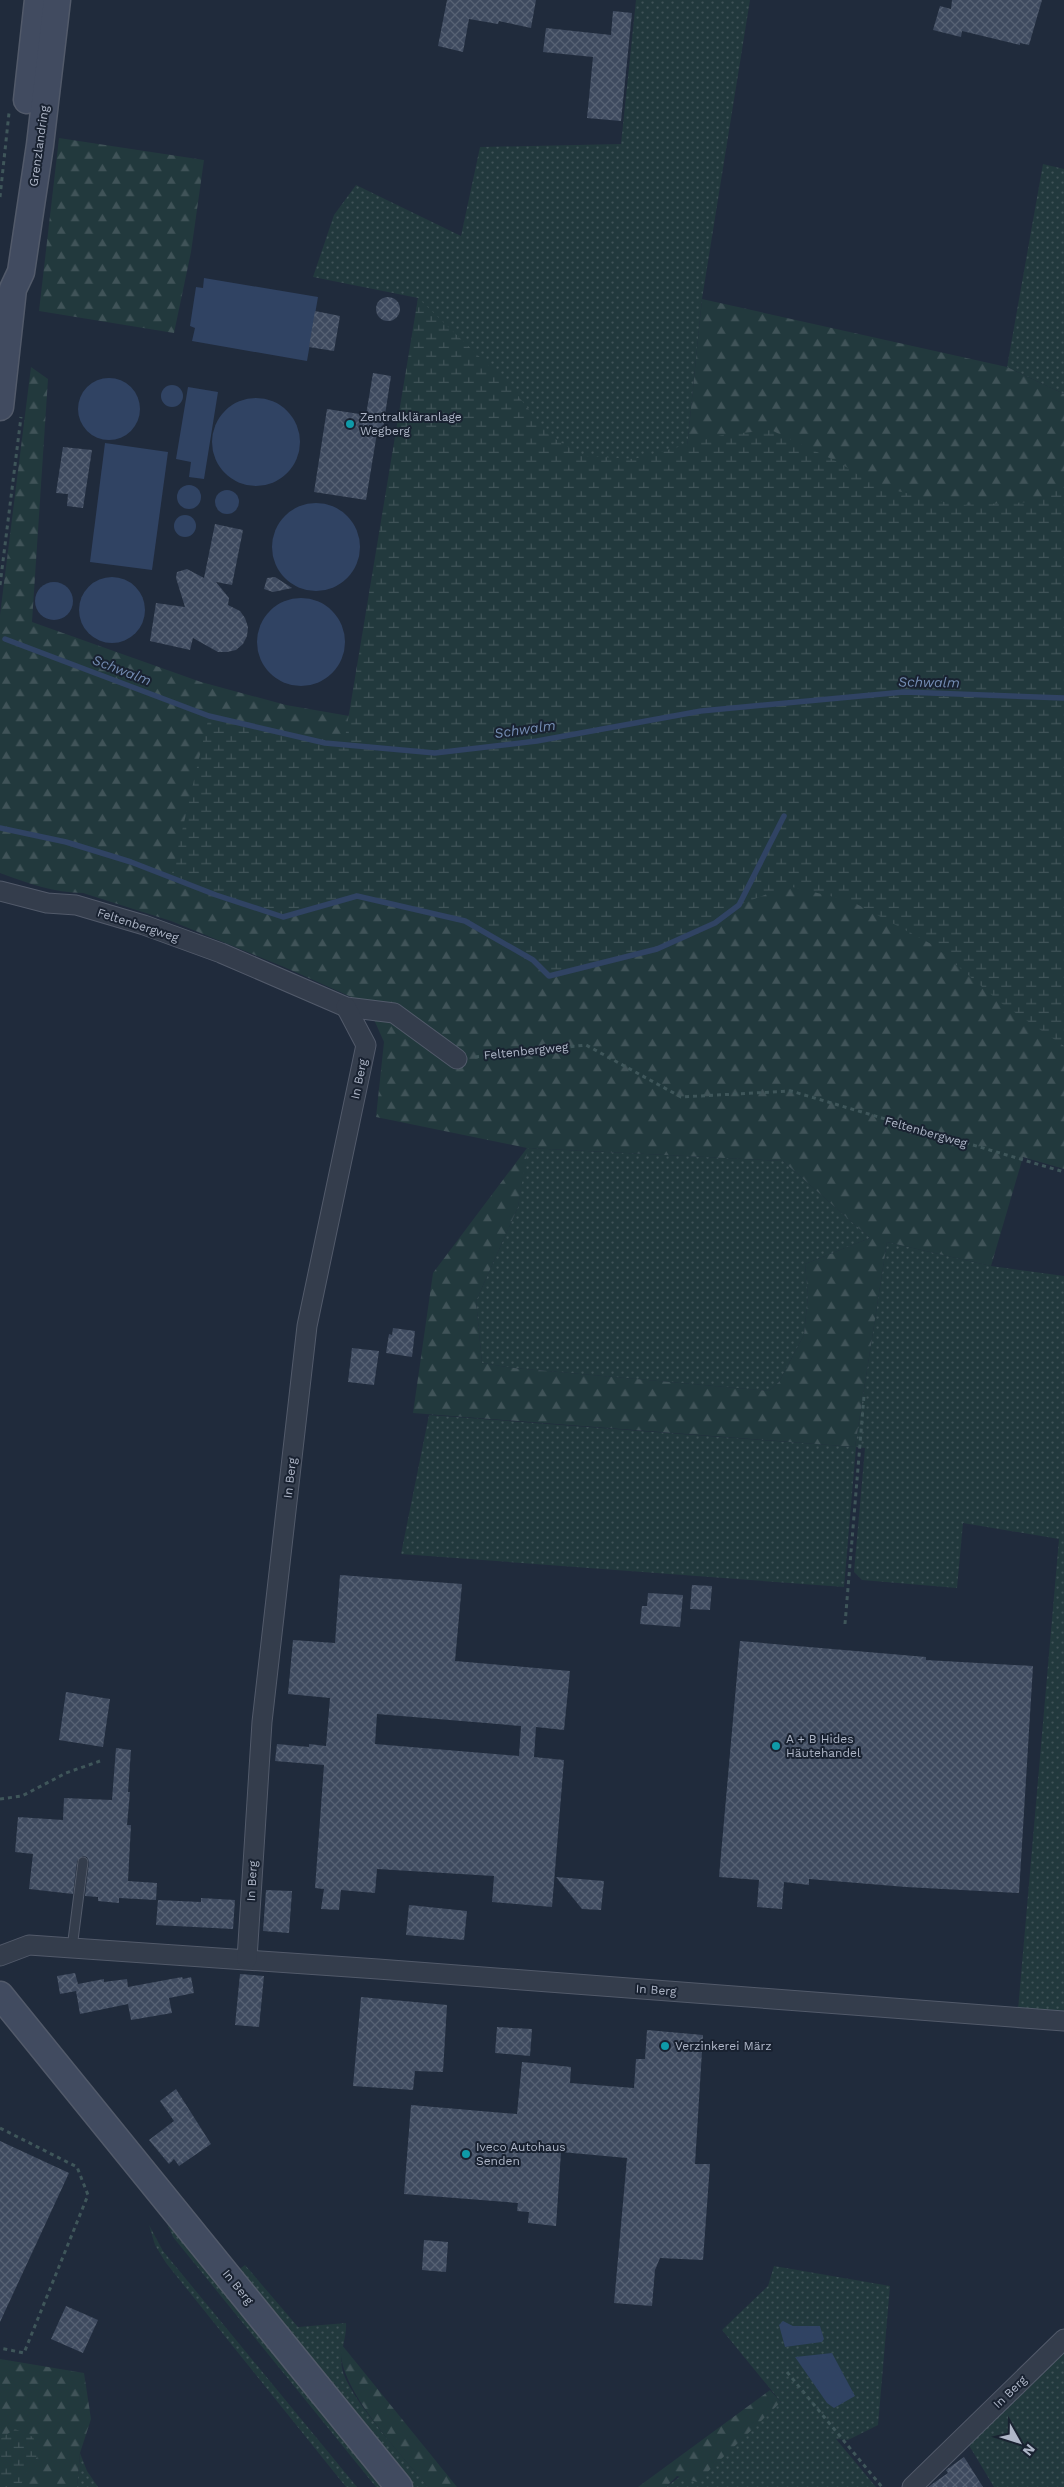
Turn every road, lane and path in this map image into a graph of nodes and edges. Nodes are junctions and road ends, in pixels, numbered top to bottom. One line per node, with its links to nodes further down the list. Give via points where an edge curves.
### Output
1 (38, 0): 3 (main road, Grenzlandring, via 9,276)
2 (57, 0): 3 (main road, Grenzlandring, via 21,272)
3 (13, 289): 4 (main road, Grenzlandring)
4 (0, 408)
5 (0, 891): 6 (street, Feltenbergweg, via 48,902 76,904 144,925 221,953)
6 (346, 1007): 7 (street, Feltenbergweg, via 394,1013); 16 (street, In Berg, via 366,1045 308,1326 262,1722)
7 (457, 1060): 8 (path, Feltenbergweg, via 586,1045 681,1097 791,1091)
8 (1064, 1172)
9 (864, 1396): 10 (path)
10 (845, 1624)
11 (100, 1761): 12 (path, via 66,1773 22,1796)
12 (0, 1799)
13 (83, 1862): 14 (lane)
14 (72, 1948): 15 (street, In Berg, via 29,1946); 16 (street, In Berg)
15 (0, 1956)
16 (247, 1959): 18 (street, In Berg)
17 (0, 1995): 23 (main road, In Berg)
18 (1064, 2021)
19 (0, 2128): 21 (path, via 77,2167 88,2195 24,2353)
20 (1064, 2339): 25 (street, In Berg)
21 (0, 2348)
22 (787, 2372): 24 (path)
23 (399, 2487)
24 (882, 2487)
25 (912, 2487)

